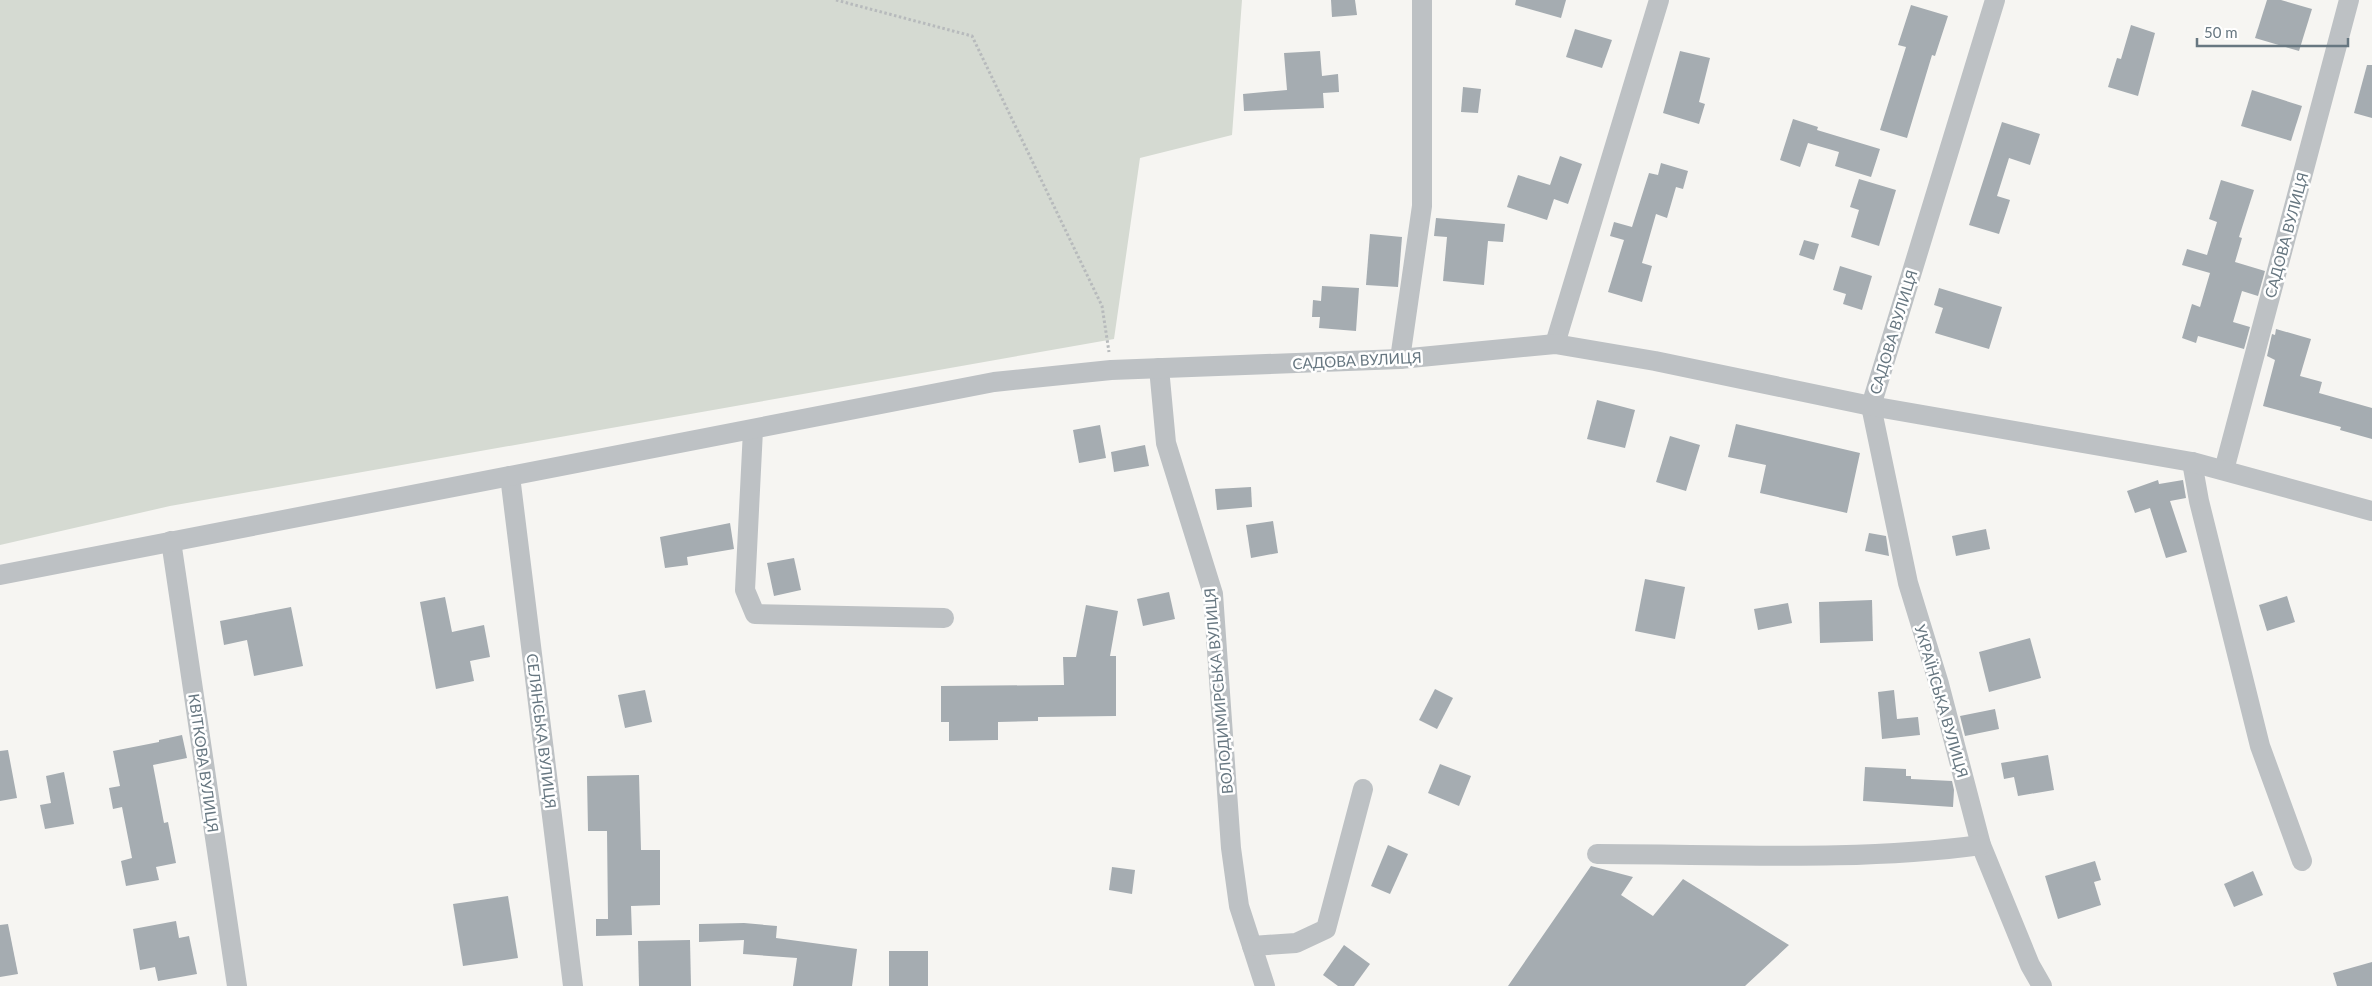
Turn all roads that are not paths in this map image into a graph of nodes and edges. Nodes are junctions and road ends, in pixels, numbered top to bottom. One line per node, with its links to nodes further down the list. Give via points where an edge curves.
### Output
1 (1422, 0): 6 (street, via 1422,206)
2 (1659, 0): 5 (street)
3 (1995, 0): 8 (street, САДОВА ВУЛИЦЯ)
4 (2349, 0): 11 (street, САДОВА ВУЛИЦЯ)
5 (1555, 344): 6 (street, САДОВА ВУЛИЦЯ); 8 (street, САДОВА ВУЛИЦЯ, via 1655,361)
6 (1400, 359): 7 (street, САДОВА ВУЛИЦЯ)
7 (1159, 368): 9 (street, САДОВА ВУЛИЦЯ, via 994,382); 21 (street, ВОЛОДИМИРСЬКА ВУЛИЦЯ, via 1166,443 1213,594 1231,848 1239,906)
8 (1871, 406): 10 (street, САДОВА ВУЛИЦЯ); 18 (street, УКРАЇНСЬКА ВУЛИЦЯ, via 1908,583 1940,684)
9 (753, 430): 12 (street, САДОВА ВУЛИЦЯ); 16 (street, via 745,590 754,614)
10 (2192, 462): 11 (street, САДОВА ВУЛИЦЯ); 20 (street, via 2260,746)
11 (2224, 470): 13 (street, САДОВА ВУЛИЦЯ)
12 (510, 476): 14 (street, САДОВА ВУЛИЦЯ); 23 (street, СЕЛЯНСЬКА ВУЛИЦЯ)
13 (2372, 510)
14 (171, 541): 15 (street, САДОВА ВУЛИЦЯ); 22 (street, КВІТКОВА ВУЛИЦЯ)
15 (0, 575)
16 (944, 618)
17 (1364, 789): 21 (street, via 1326,929 1296,943)
18 (1981, 845): 19 (street, via 1938,851 1831,855); 25 (street, УКРАЇНСЬКА ВУЛИЦЯ, via 2030,965)
19 (1597, 854)
20 (2302, 861)
21 (1252, 946): 24 (street, ВОЛОДИМИРСЬКА ВУЛИЦЯ)
22 (237, 986)
23 (573, 986)
24 (1265, 986)
25 (2042, 986)

